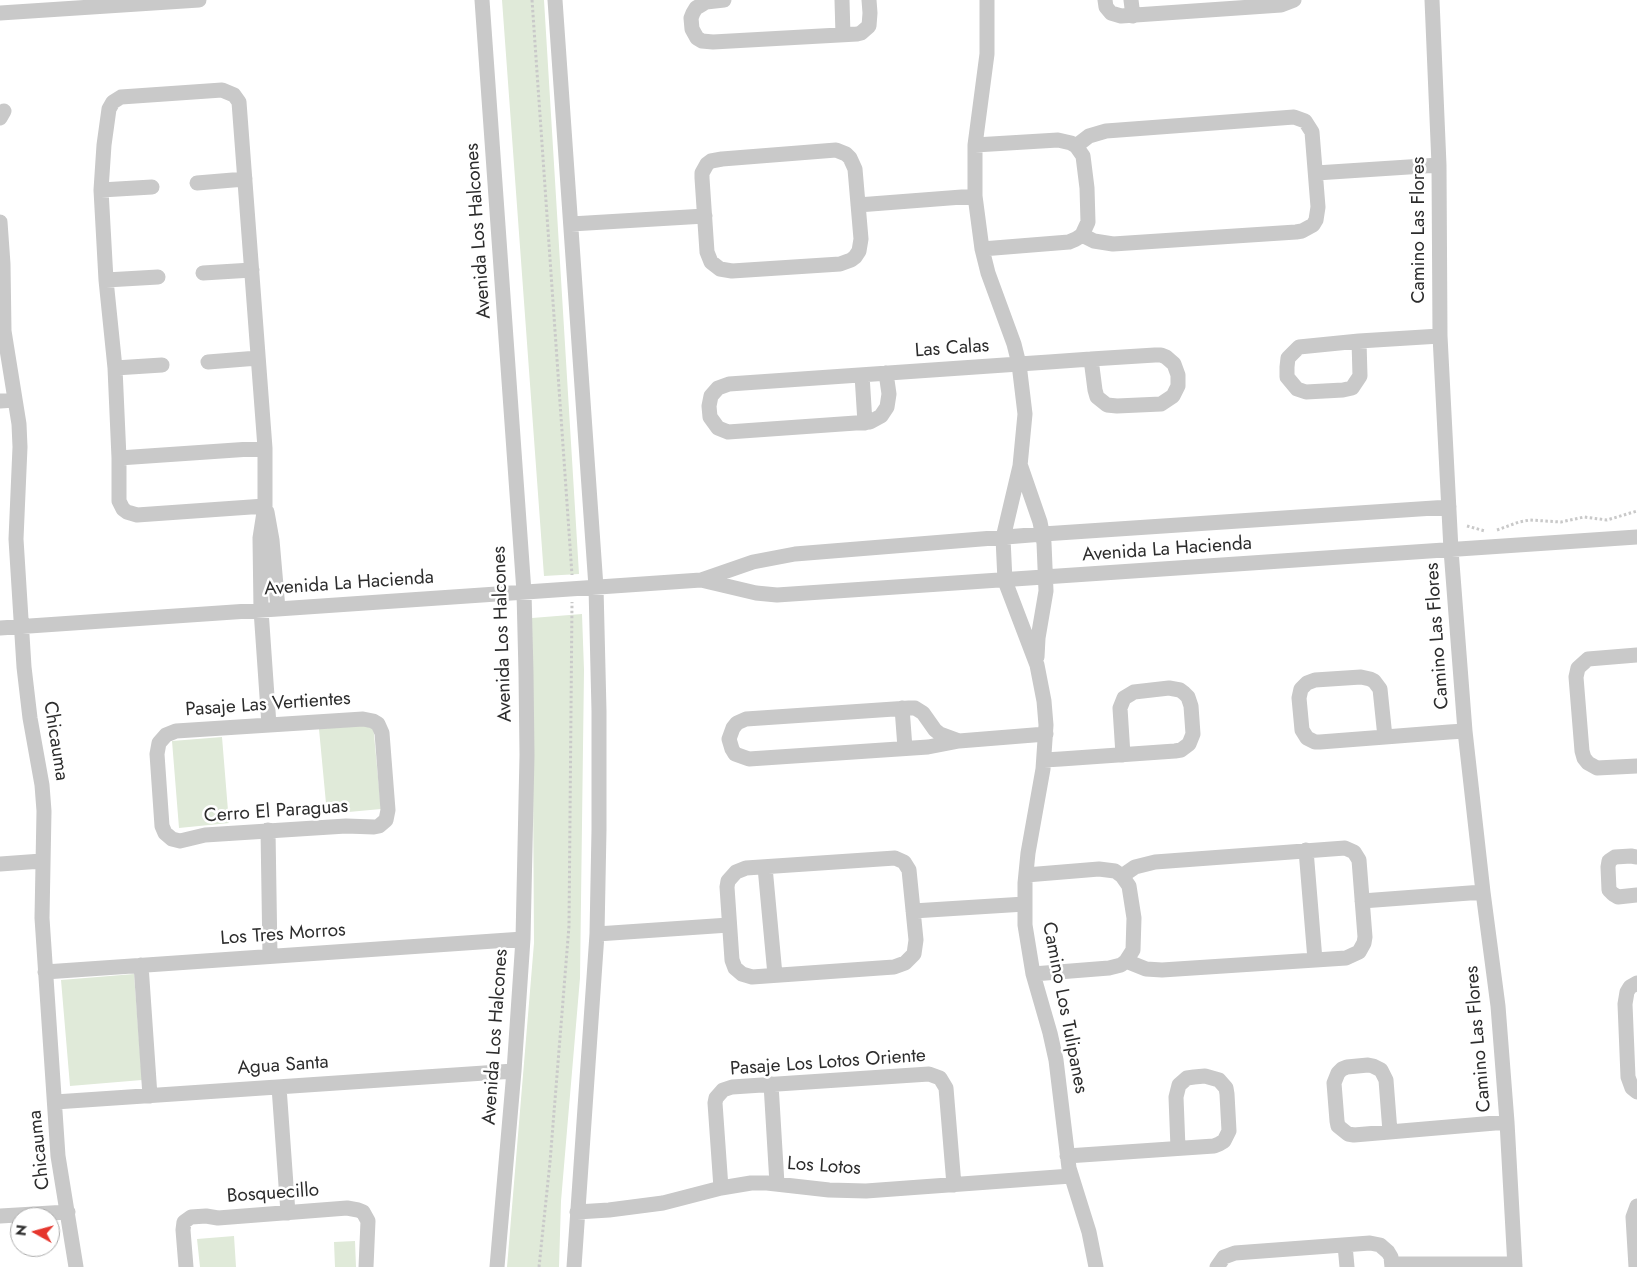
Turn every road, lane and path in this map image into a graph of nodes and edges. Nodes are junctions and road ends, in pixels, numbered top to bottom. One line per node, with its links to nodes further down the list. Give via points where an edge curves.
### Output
1 (199, 0): 13 (street)
2 (482, 0): 69 (street, Avenida Los Halcones)
3 (532, 0): 68 (path)
4 (555, 0): 31 (street)
5 (724, 0): 18 (street, via 700,4 693,13 691,24 697,38 708,42)
6 (842, 0): 18 (street)
7 (870, 0): 18 (street, via 868,26 861,33)
8 (987, 0): 19 (street, Camino Los Tulipanes, via 987,54)
9 (1105, 0): 17 (street, via 1111,13)
10 (1131, 0): 17 (street)
11 (1294, 0): 17 (street, via 1281,6)
12 (1432, 0): 21 (street, Camino Las Flores)
13 (172, 1): 14 (street)
14 (98, 3): 15 (street)
15 (27, 6): 16 (street)
16 (0, 13)
17 (1132, 16)
18 (843, 35)
19 (975, 146): 20 (street, via 1064,140); 27 (street, Camino Los Tulipanes)
20 (1076, 146): 22 (street, via 1089,136 1106,131 1294,117 1305,121 1312,132); 32 (street, via 1083,156 1086,188 1088,222)
21 (1439, 165): 22 (street); 38 (street, Camino Las Flores)
22 (1316, 173): 32 (street, via 1318,214 1312,225 1302,231 1113,244)
23 (246, 179): 24 (street); 26 (street, via 240,107 238,98 230,92 126,96 117,98 109,109); 34 (street)
24 (197, 183)
25 (152, 187): 26 (street)
26 (101, 190): 37 (street)
27 (975, 196): 28 (street); 33 (street, Camino Los Tulipanes)
28 (858, 205): 29 (street, via 859,251 851,260 830,265 720,269 709,257); 29 (street, via 854,163 846,154 830,150 711,161 702,173)
29 (705, 216): 31 (street)
30 (0, 222): 48 (street, Chicauma, via 4,331)
31 (571, 224): 67 (street)
32 (1082, 235): 33 (street, via 1069,242)
33 (982, 249): 43 (street, Camino Los Tulipanes)
34 (252, 270): 35 (street); 40 (street)
35 (203, 273)
36 (158, 277): 37 (street)
37 (106, 280): 45 (street)
38 (1440, 336): 39 (street); 57 (street, Camino Las Flores)
39 (1359, 342): 39 (street, via 1299,347 1288,358 1287,377 1306,392 1352,388 1360,376)
40 (258, 358): 42 (street); 51 (street)
41 (1091, 359): 41 (street, Las Calas, via 1166,357 1177,369 1178,386 1173,396 1161,404 1107,405 1097,397); 43 (street, Las Calas)
42 (208, 362)
43 (1019, 364): 46 (street, Las Calas); 53 (street, Camino Los Tulipanes, via 1025,414)
44 (162, 365): 45 (street)
45 (114, 368): 52 (street)
46 (886, 373): 47 (street, Las Calas); 50 (street, via 887,407 876,420)
47 (862, 375): 50 (street); 50 (street, Las Calas, via 724,385 711,396 709,411 714,425 728,432)
48 (16, 400): 49 (street); 72 (street, Chicauma, via 20,447 16,539)
49 (0, 401)
50 (865, 423)
51 (265, 448): 52 (street); 56 (street)
52 (119, 458): 56 (street, via 119,501 123,509 132,514)
53 (1020, 466): 54 (street, Camino Los Tulipanes); 55 (street, Camino Los Tulipanes)
54 (1029, 492): 55 (street); 60 (street, Camino Los Tulipanes)
55 (1013, 494): 62 (street, Camino Los Tulipanes)
56 (265, 506): 70 (street, via 272,540); 71 (street, via 260,538)
57 (1449, 507): 60 (street, Avenida La Hacienda); 63 (street, Camino Las Flores)
58 (1637, 512): 59 (path, via 1607,520 1584,517 1561,522 1530,520 1490,531)
59 (1467, 526)
60 (1043, 534): 62 (street, Avenida La Hacienda); 64 (street, Camino Los Tulipanes)
61 (1637, 537): 63 (street, Avenida La Hacienda)
62 (1002, 538): 65 (street, Avenida La Hacienda, via 780,556 741,565); 66 (street, Camino Los Tulipanes)
63 (1452, 550): 64 (street, Avenida La Hacienda); 79 (street, Camino Las Flores)
64 (1046, 578): 66 (street, Avenida La Hacienda); 75 (street, Camino Los Tulipanes)
65 (701, 580): 66 (street, Avenida La Hacienda, via 777,595); 67 (street, Avenida La Hacienda)
66 (1006, 581): 75 (street, Camino Los Tulipanes)
67 (596, 587): 68 (street, Avenida La Hacienda); 104 (street)
68 (572, 589): 69 (street, Avenida La Hacienda); 140 (path, via 568,926)
69 (524, 592): 70 (street, Avenida La Hacienda); 105 (street, Avenida Los Halcones, via 527,755)
70 (278, 609): 71 (street, Avenida La Hacienda)
71 (260, 610): 72 (street, Avenida La Hacienda); 77 (street)
72 (21, 627): 73 (street, Avenida La Hacienda); 93 (street, Chicauma, via 42,785)
73 (0, 628)
74 (1637, 655): 87 (street, via 1588,659 1578,668 1576,677 1584,758 1596,768)
75 (1037, 665): 80 (street, Camino Los Tulipanes)
76 (902, 708): 78 (street, via 920,710); 84 (street); 84 (street, via 746,719 732,728 729,741 736,754 749,759)
77 (269, 725): 88 (street, Pasaje Las Vertientes, via 363,719 378,724 383,738 388,804); 90 (street, Pasaje Las Vertientes, via 176,732 162,739 157,754 162,826)
78 (935, 730): 82 (street); 83 (street)
79 (1465, 731): 81 (street); 98 (street, Camino Las Flores)
80 (1046, 734): 82 (street); 86 (street, Camino Los Tulipanes)
81 (1385, 737): 81 (street, via 1320,742 1307,738 1302,730 1301,689 1315,680 1361,677 1374,681 1381,693)
82 (958, 741): 83 (street)
83 (928, 747): 84 (street)
84 (905, 748)
85 (1123, 754): 85 (street, via 1175,751 1189,744 1193,734 1192,706 1188,697 1169,688 1134,692 1124,698 1120,708); 86 (street)
86 (1044, 760): 96 (street, Camino Los Tulipanes)
87 (1637, 766)
88 (386, 820): 89 (street, Cerro El Paraguas, via 374,827)
89 (268, 830): 90 (street, Cerro El Paraguas, via 205,835 180,841); 106 (street)
90 (168, 836)
91 (1306, 850): 97 (street, via 1155,862 1135,867); 100 (street, via 1345,848 1354,852 1359,860); 107 (street)
92 (1637, 857): 99 (street, via 1615,857 1608,867 1609,890 1613,894 1618,897)
93 (42, 861): 94 (street); 110 (street, Chicauma)
94 (0, 864)
95 (765, 867): 102 (street, via 896,858 909,870); 103 (street, via 741,869 728,881); 112 (street)
96 (1026, 875): 97 (street, via 1100,869 1115,871); 101 (street, Camino Los Tulipanes)
97 (1122, 876): 108 (street, via 1129,886 1135,931 1133,950)
98 (1483, 892): 100 (street); 120 (street, Camino Las Flores, via 1498,1006)
99 (1637, 895)
100 (1362, 902): 107 (street, via 1364,943 1359,952 1351,957)
101 (1025, 904): 102 (street); 111 (street, Camino Los Tulipanes, via 1027,944)
102 (913, 911): 112 (street, via 916,947 905,963 894,967)
103 (729, 925): 104 (street); 112 (street, via 735,968 747,976)
104 (597, 934): 130 (street)
105 (523, 939): 106 (street, Los Tres Morros); 114 (street, Avenida Los Halcones)
106 (270, 956): 109 (street, Los Tres Morros)
107 (1315, 960): 108 (street, via 1154,970)
108 (1126, 961): 111 (street, via 1109,968)
109 (141, 965): 110 (street, Los Tres Morros); 118 (street)
110 (46, 972): 119 (street, Chicauma)
111 (1033, 974): 123 (street, Camino Los Tulipanes, via 1056,1060)
112 (775, 975)
113 (1637, 983): 117 (street, via 1627,992 1625,1004 1628,1078)
114 (514, 1070): 116 (street, Agua Santa); 139 (street, Avenida Los Halcones)
115 (771, 1084): 125 (street); 126 (street, Pasaje Los Lotos Oriente, via 935,1075 946,1088); 127 (street, Pasaje Los Lotos Oriente, via 732,1087 723,1090 716,1098)
116 (279, 1087): 118 (street, Agua Santa); 131 (street)
117 (1637, 1092)
118 (150, 1096): 119 (street, Agua Santa)
119 (55, 1102): 129 (street, Chicauma, via 58,1156)
120 (1507, 1122): 121 (street); 135 (street, Camino Las Flores)
121 (1390, 1132): 121 (street, via 1348,1134 1338,1126 1334,1083 1342,1069 1368,1065 1381,1070 1386,1080)
122 (1178, 1148): 122 (street, via 1214,1146 1224,1141 1229,1131 1227,1094 1219,1080 1194,1077 1179,1085 1176,1091); 123 (street)
123 (1067, 1156): 124 (street, Camino Los Tulipanes)
124 (1071, 1176): 126 (street, Los Lotos); 142 (street, Camino Los Tulipanes)
125 (777, 1184): 126 (street, Los Lotos, via 847,1191); 127 (street, Los Lotos, via 751,1183)
126 (954, 1184)
127 (720, 1188): 130 (street, Los Lotos, via 663,1203)
128 (1637, 1206): 145 (street, via 1633,1217)
129 (68, 1212): 132 (street); 136 (street, Chicauma)
130 (577, 1212): 141 (street)
131 (288, 1213): 137 (street, Bosquecillo, via 218,1218 196,1215 186,1220 183,1230); 138 (street, Bosquecillo, via 347,1208 363,1212 368,1226)
132 (0, 1216)
133 (1345, 1245): 134 (street, via 1375,1243 1384,1247 1391,1257); 143 (street, via 1235,1253 1224,1257); 144 (street)
134 (1392, 1266): 135 (street)
135 (1515, 1266)
136 (76, 1267)
137 (186, 1267)
138 (366, 1267)
139 (497, 1267)
140 (539, 1267)
141 (574, 1267)
142 (1096, 1267)
143 (1217, 1267)
144 (1347, 1267)
145 (1636, 1267)

